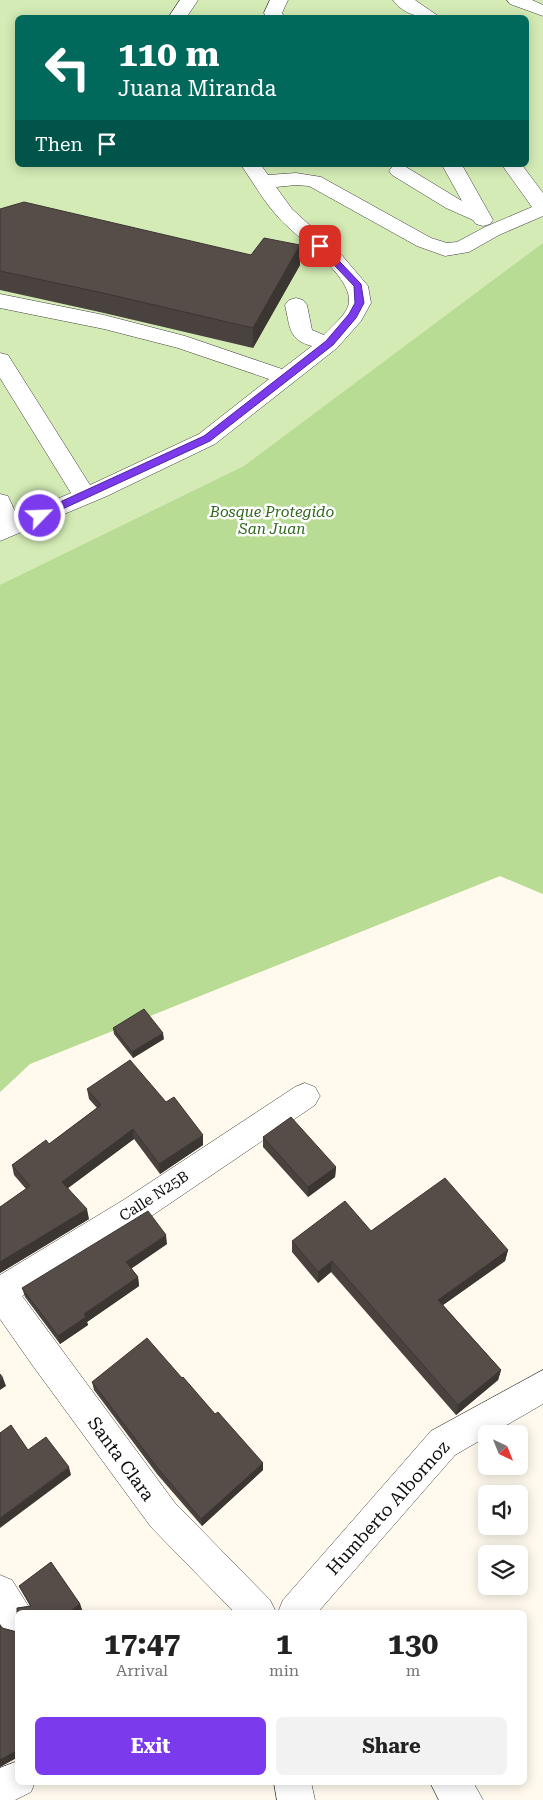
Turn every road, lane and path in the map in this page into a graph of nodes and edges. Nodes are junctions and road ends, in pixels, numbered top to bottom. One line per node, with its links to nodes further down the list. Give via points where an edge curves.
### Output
1 (189, 0): 6 (street)
2 (279, 0): 7 (street)
3 (402, 0): 8 (street)
4 (516, 0): 5 (street)
5 (543, 11)
6 (179, 15)
7 (274, 15)
8 (427, 15)
9 (453, 167): 13 (street)
10 (513, 167): 13 (street, via 542,206 541,210)
11 (399, 171): 13 (street)
12 (256, 174): 13 (street, via 314,181 424,242 445,250 462,248); 16 (street, via 285,213 332,256 358,286 360,303)
13 (486, 224)
14 (0, 301): 18 (street, via 104,322 185,343)
15 (296, 305): 16 (street, via 302,333)
16 (329, 343): 18 (street)
17 (0, 360): 19 (street)
18 (284, 377): 19 (street, via 207,438)
19 (85, 496): 21 (street)
20 (0, 502): 21 (street)
21 (5, 531)
22 (305, 1096): 23 (street, Calle N25B, via 136,1209)
23 (0, 1292): 26 (street, Santa Clara, via 163,1515)
24 (543, 1386): 27 (street, Humberto Albornoz, via 443,1443)
25 (0, 1592): 28 (street)
26 (256, 1610)
27 (297, 1610)
28 (15, 1615)
29 (15, 1780): 32 (street)
30 (293, 1785): 33 (street)
31 (451, 1785): 34 (street)
32 (0, 1788)
33 (296, 1800)
34 (464, 1800)

